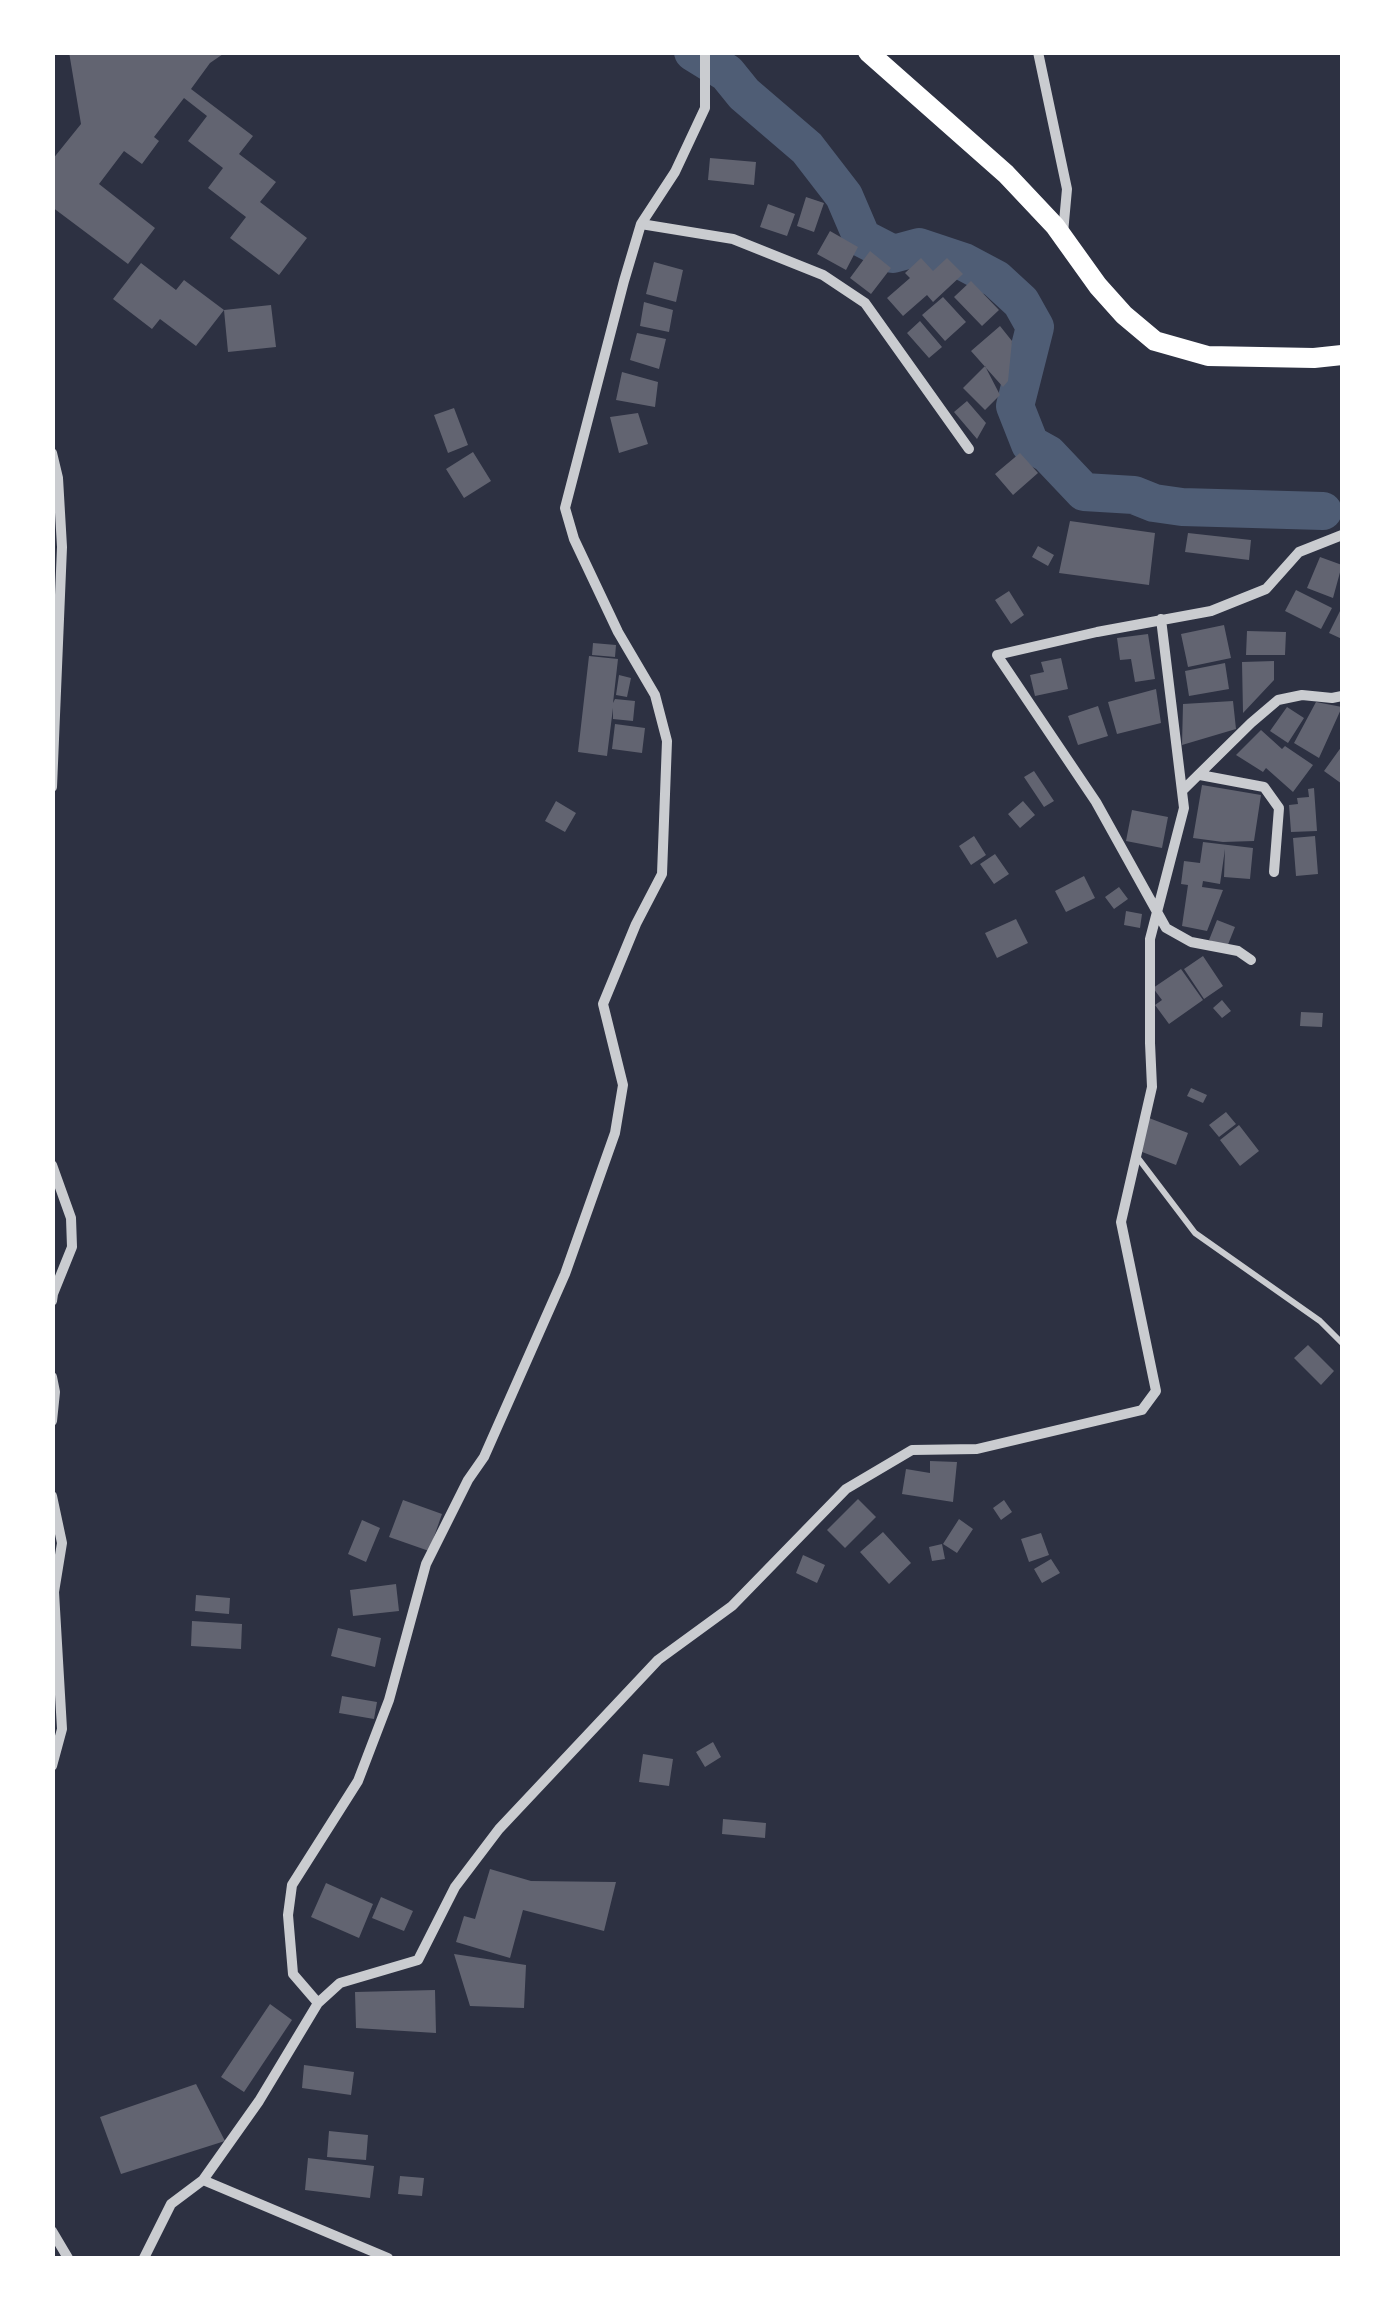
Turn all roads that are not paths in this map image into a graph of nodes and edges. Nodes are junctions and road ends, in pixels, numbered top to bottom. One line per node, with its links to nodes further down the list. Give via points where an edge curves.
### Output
1 (705, 52): 4 (street, via 704,108 675,172)
2 (868, 52): 5 (main road, via 1006,174)
3 (1038, 52): 5 (street, via 1067,189)
4 (641, 224): 7 (street, via 733,239 823,275 864,304); 26 (street, via 565,508 618,632 655,696 667,742 662,874 604,1004 623,1085 615,1133 565,1274 484,1457 426,1564 389,1700 358,1781 292,1885 293,1974)
5 (1063, 238): 6 (main road, via 1098,286 1155,342 1208,356)
6 (1342, 355)
7 (969, 449)
8 (52, 453): 13 (street, via 62,546)
9 (1342, 535): 10 (street, via 1299,552 1266,589 1212,611)
10 (1161, 619): 14 (street); 16 (street, via 997,656 1096,802)
11 (1342, 696): 12 (street, via 1278,700)
12 (1200, 775): 14 (street); 15 (street, via 1264,787 1279,808)
13 (52, 786)
14 (1183, 790): 16 (street)
15 (1274, 872)
16 (1157, 909): 17 (street, via 1178,935); 18 (street, via 1150,939 1152,1087)
17 (1251, 960)
18 (1136, 1156): 21 (lane, via 1195,1233 1320,1321); 26 (street, via 1120,1222 1156,1391 1142,1410 977,1450 912,1450 846,1488 732,1606 658,1660 499,1829 454,1887 418,1960 340,1984)
19 (52, 1165): 20 (street, via 71,1218 72,1247)
20 (52, 1302)
21 (1342, 1344)
22 (52, 1377): 23 (street)
23 (52, 1421)
24 (52, 1496): 25 (street, via 62,1543 54,1592 62,1728)
25 (52, 1766)
26 (318, 2003): 27 (street)
27 (203, 2180): 30 (street, via 171,2204); 31 (street)
28 (52, 2231): 29 (street)
29 (68, 2258)
30 (144, 2258)
31 (388, 2258)

